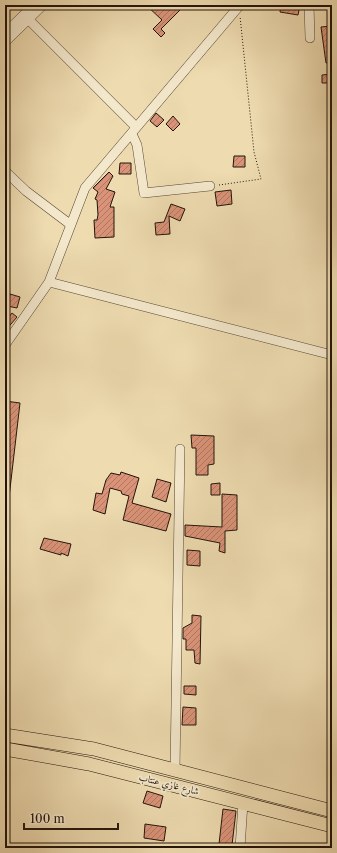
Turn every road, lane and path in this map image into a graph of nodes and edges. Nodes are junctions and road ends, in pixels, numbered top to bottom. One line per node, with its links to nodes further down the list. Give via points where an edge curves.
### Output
1 (34, 5): 6 (street)
2 (43, 5): 5 (street)
3 (309, 5): 7 (street)
4 (238, 7): 9 (street); 11 (path, via 254,152 260,179)
5 (28, 19): 8 (street); 9 (street)
6 (5, 33)
7 (310, 38)
8 (5, 42)
9 (134, 131): 11 (street, via 144,193); 12 (street, via 85,188)
10 (5, 171): 12 (street, via 26,191)
11 (210, 186)
12 (71, 224): 13 (street)
13 (49, 282): 14 (street); 15 (street)
14 (5, 345)
15 (332, 355)
16 (180, 449): 19 (street)
17 (5, 735): 19 (highway, via 94,749)
18 (5, 749): 20 (highway, شارع غازي عنتاب, via 89,764)
19 (175, 770): 21 (highway)
20 (243, 803): 22 (highway, شارع غازي عنتاب); 23 (street)
21 (332, 811)
22 (332, 826)
23 (240, 848)

